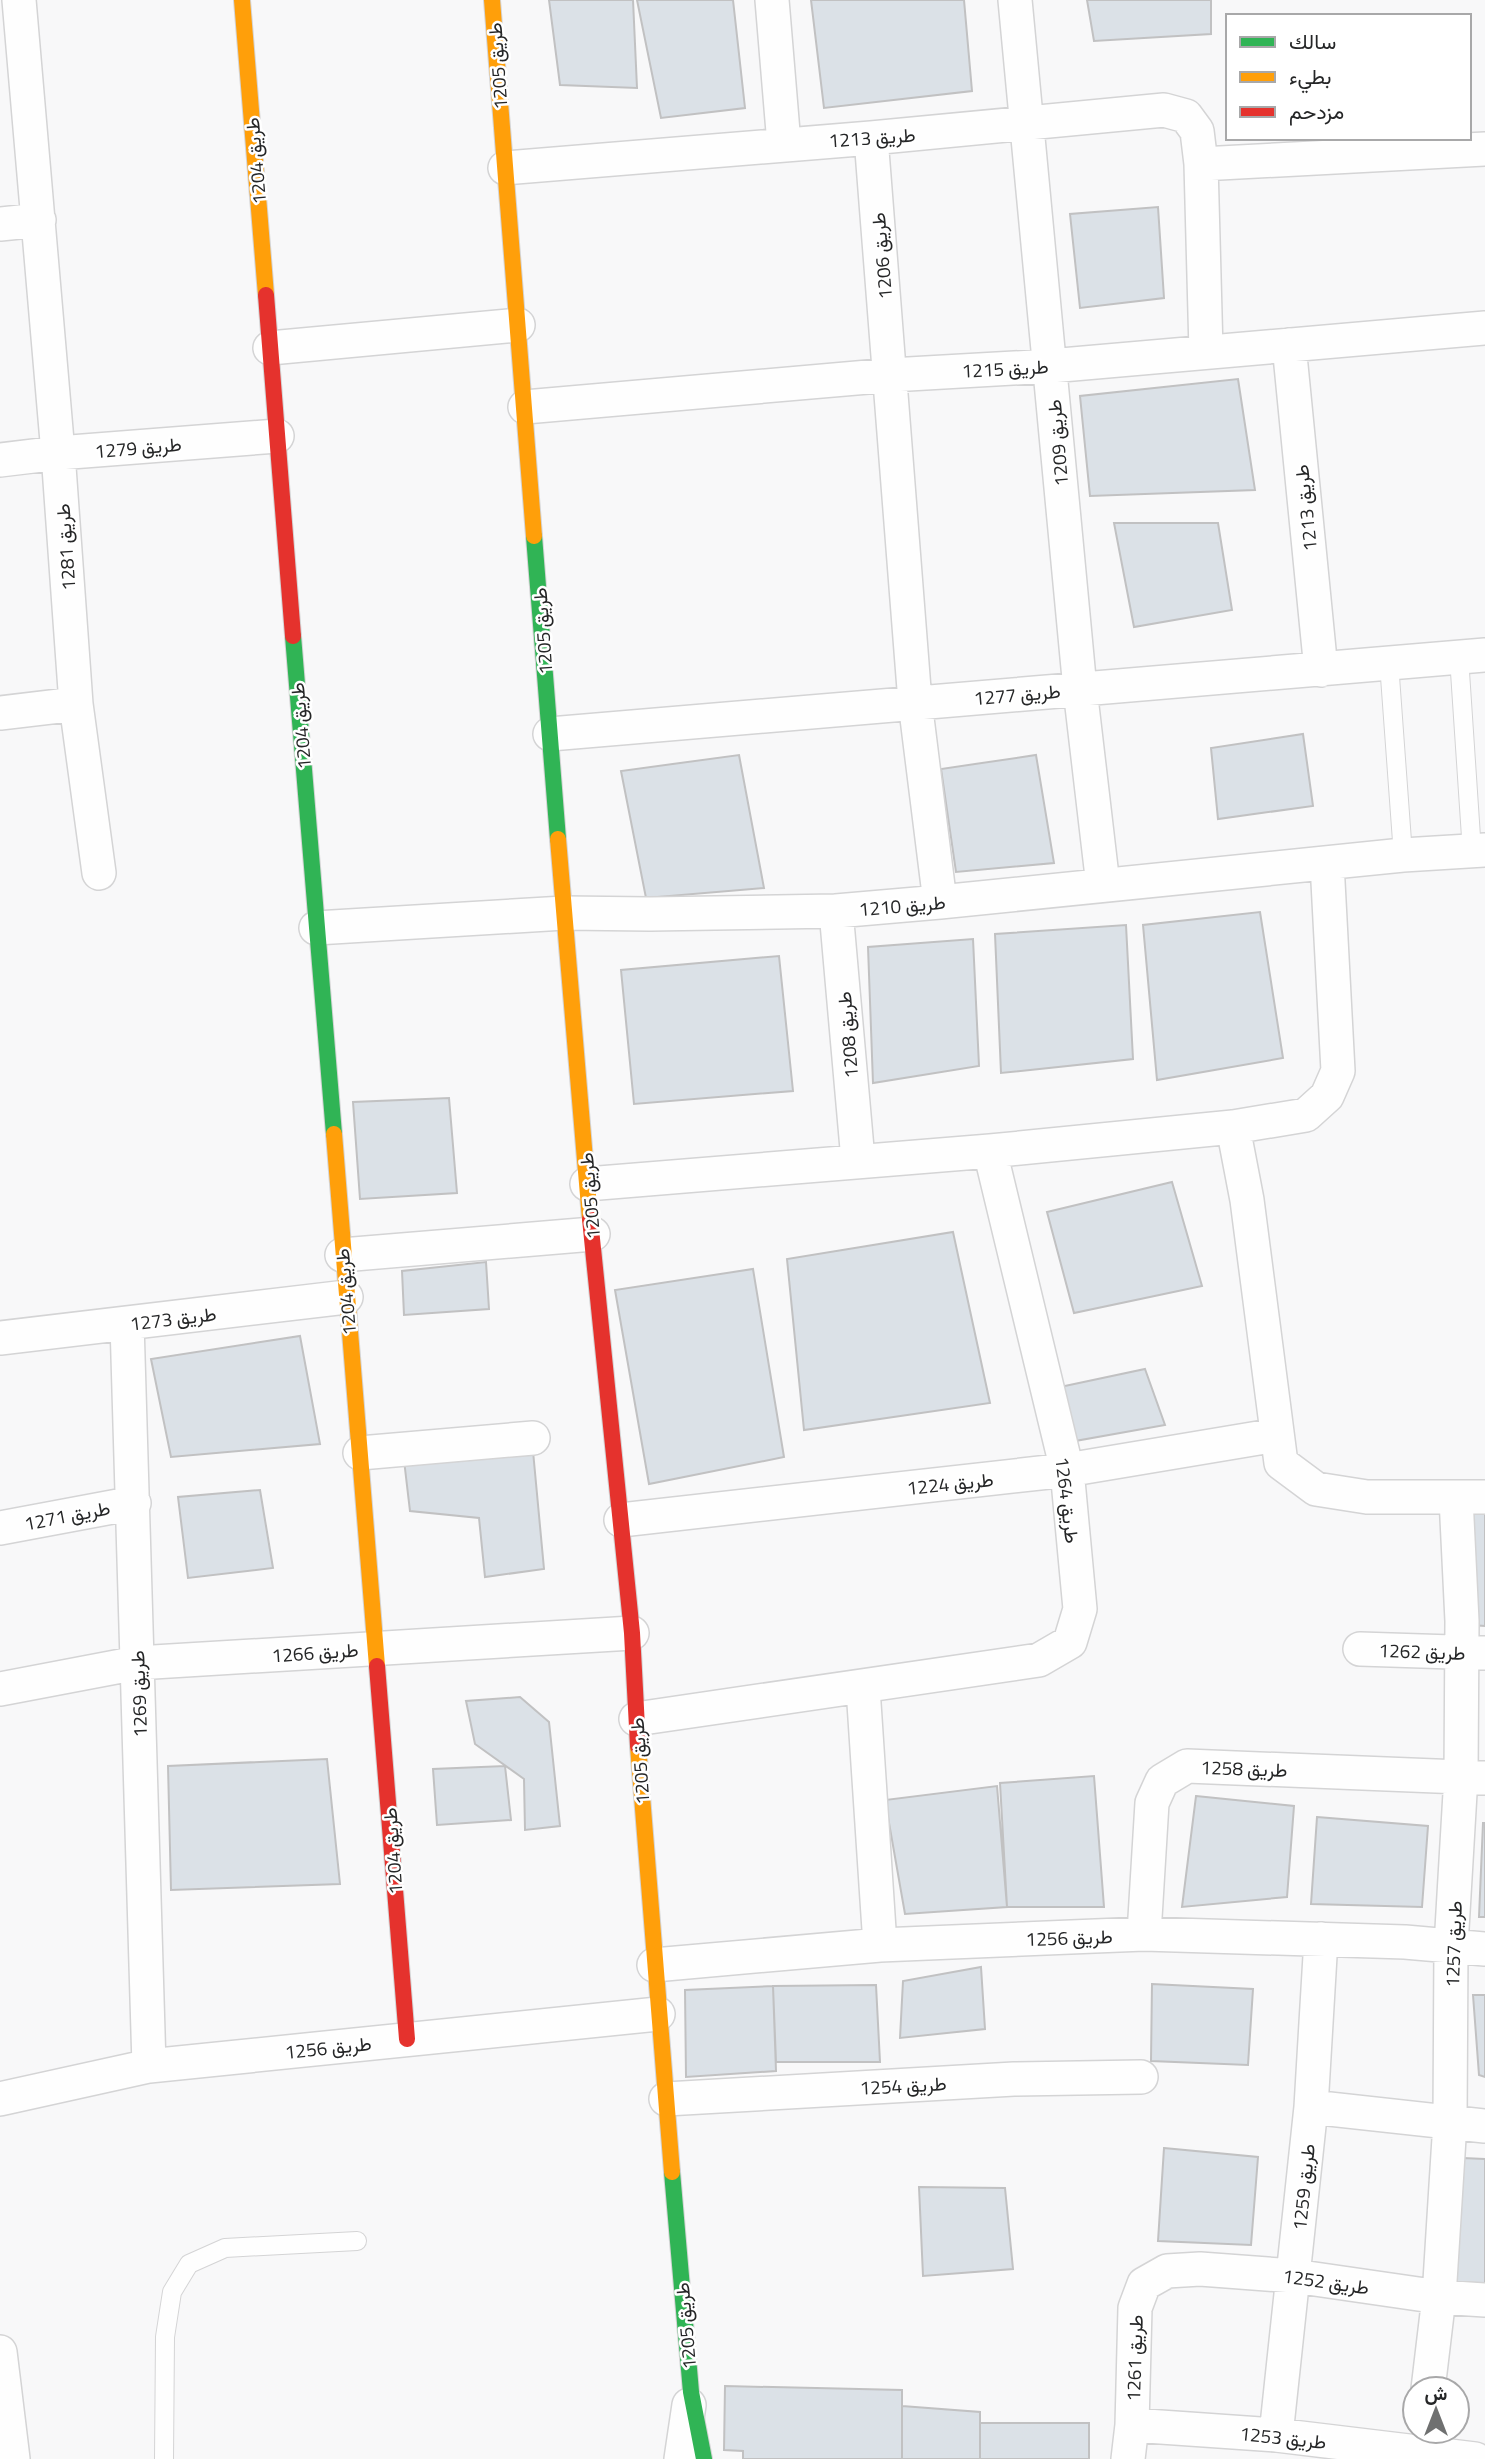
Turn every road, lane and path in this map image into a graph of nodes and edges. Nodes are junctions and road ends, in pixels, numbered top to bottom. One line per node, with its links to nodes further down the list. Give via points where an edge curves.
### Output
1 (19, 0): 12 (street, طريق 1281)
2 (242, 0): 17 (street, طريق 1204)
3 (492, 0): 11 (street, طريق 1205)
4 (772, 0): 8 (street)
5 (1016, 0): 6 (street, طريق 1209)
6 (1027, 124): 7 (street, طريق 1213); 10 (street, طريق 1213, via 1164,110 1186,116 1198,131); 19 (street, طريق 1209)
7 (871, 138): 8 (street, طريق 1213); 20 (street, طريق 1206)
8 (784, 144): 11 (street, طريق 1213)
9 (1485, 149): 10 (street)
10 (1201, 164): 18 (street, طريق 1213)
11 (505, 168): 14 (street, طريق 1205)
12 (39, 220): 13 (street); 23 (street, طريق 1281)
13 (0, 224)
14 (518, 325): 17 (street); 21 (street, طريق 1205)
15 (1485, 328): 16 (street, طريق 1215)
16 (1289, 345): 18 (street, طريق 1215); 27 (street, طريق 1213)
17 (270, 348): 22 (street, طريق 1204)
18 (1206, 351): 19 (street, طريق 1215)
19 (1049, 366): 20 (street, طريق 1215); 28 (street, طريق 1209)
20 (891, 375): 21 (street, طريق 1215); 29 (street, طريق 1206)
21 (524, 407): 32 (street, طريق 1205)
22 (277, 436): 23 (street, طريق 1279); 41 (street, طريق 1204)
23 (58, 453): 24 (street, طريق 1279); 30 (street, طريق 1281)
24 (0, 460)
25 (1472, 656): 26 (street, طريق 1277); 33 (lane)
26 (1389, 663): 27 (street, طريق 1277); 34 (lane)
27 (1321, 670): 28 (street, طريق 1277)
28 (1080, 689): 29 (street, طريق 1277); 37 (street, طريق 1209)
29 (915, 702): 32 (street, طريق 1277); 38 (street, طريق 1206)
30 (76, 704): 31 (street); 36 (street, طريق 1281)
31 (0, 713)
32 (550, 734): 40 (street, طريق 1205)
33 (1478, 851): 34 (street, طريق 1210)
34 (1403, 855): 35 (street, طريق 1210)
35 (1327, 863): 37 (street, طريق 1210); 42 (street, via 1333,1083 1306,1115)
36 (99, 873)
37 (1103, 885): 38 (street, طريق 1210)
38 (940, 902): 39 (street, طريق 1210)
39 (836, 911): 40 (street, طريق 1210); 44 (street, طريق 1208)
40 (564, 913): 41 (street, طريق 1210); 45 (street, طريق 1205)
41 (316, 928): 47 (street, طريق 1204)
42 (1233, 1127): 43 (street); 51 (street, via 1247,1200)
43 (990, 1151): 44 (street); 54 (street, طريق 1264)
44 (858, 1160): 45 (street)
45 (587, 1184): 46 (street, طريق 1205)
46 (593, 1234): 47 (street); 57 (street, طريق 1205)
47 (342, 1255): 48 (street, طريق 1204)
48 (346, 1297): 49 (street, طريق 1273); 53 (street, طريق 1204)
49 (127, 1323): 50 (street, طريق 1273); 56 (street, طريق 1269)
50 (0, 1338)
51 (1277, 1434): 54 (street, طريق 1224); 55 (street, via 1281,1463 1316,1489 1367,1497)
52 (533, 1438): 53 (street)
53 (360, 1453): 60 (street, طريق 1204)
54 (1066, 1470): 57 (street, طريق 1224); 64 (street, طريق 1264, via 1080,1609 1070,1642 1039,1660)
55 (1470, 1498): 62 (street, طريق 1257)
56 (134, 1503): 58 (street, طريق 1271); 63 (street, طريق 1269)
57 (621, 1520): 59 (street, طريق 1205)
58 (0, 1528)
59 (632, 1633): 60 (street, طريق 1266); 66 (street, طريق 1205)
60 (377, 1648): 63 (street, طريق 1266); 75 (street, طريق 1204)
61 (1360, 1649): 62 (street, طريق 1262)
62 (1473, 1652): 67 (street, طريق 1257)
63 (137, 1663): 65 (street, طريق 1266); 76 (street, طريق 1269)
64 (863, 1688): 66 (street, طريق 1264); 70 (street)
65 (0, 1689)
66 (636, 1719): 73 (street, طريق 1205)
67 (1473, 1777): 68 (street, طريق 1258, via 1187,1766 1162,1781 1152,1803); 71 (street, طريق 1257)
68 (1144, 1934): 69 (street, طريق 1256); 70 (street, طريق 1256)
69 (1321, 1939): 71 (street, طريق 1256); 80 (street, طريق 1259)
70 (880, 1945): 73 (street, طريق 1256)
71 (1451, 1946): 72 (street, طريق 1256); 81 (street, طريق 1257)
72 (1485, 1949)
73 (654, 1965): 74 (street, طريق 1205)
74 (658, 2014): 75 (street, طريق 1256); 79 (street, طريق 1205)
75 (407, 2039): 76 (street, طريق 1256)
76 (149, 2066): 78 (street, طريق 1256)
77 (1141, 2077): 79 (street, طريق 1254, via 1014,2079)
78 (0, 2099)
79 (666, 2099): 90 (street, طريق 1205)
80 (1311, 2107): 81 (street); 85 (street, طريق 1259)
81 (1450, 2122): 82 (street); 86 (street, طريق 1257)
82 (1485, 2126)
83 (357, 2241): 95 (lane, via 225,2248 189,2264 172,2292 165,2337)
84 (1167, 2271): 85 (street, طريق 1252); 91 (street, طريق 1261, via 1144,2284 1135,2308)
85 (1294, 2276): 86 (street, طريق 1252); 92 (street, طريق 1259)
86 (1439, 2297): 87 (street, طريق 1252); 89 (street, طريق 1257)
87 (1485, 2300)
88 (0, 2352): 94 (street)
89 (1430, 2375)
90 (691, 2392): 96 (street, طريق 1205); 97 (street, طريق 1205)
91 (1132, 2425): 92 (street, طريق 1253); 98 (street, طريق 1261)
92 (1276, 2435): 93 (street, طريق 1253)
93 (1422, 2447): 99 (street, طريق 1253)
94 (13, 2459)
95 (164, 2459)
96 (681, 2459)
97 (704, 2459)
98 (1128, 2459)
99 (1475, 2459)

